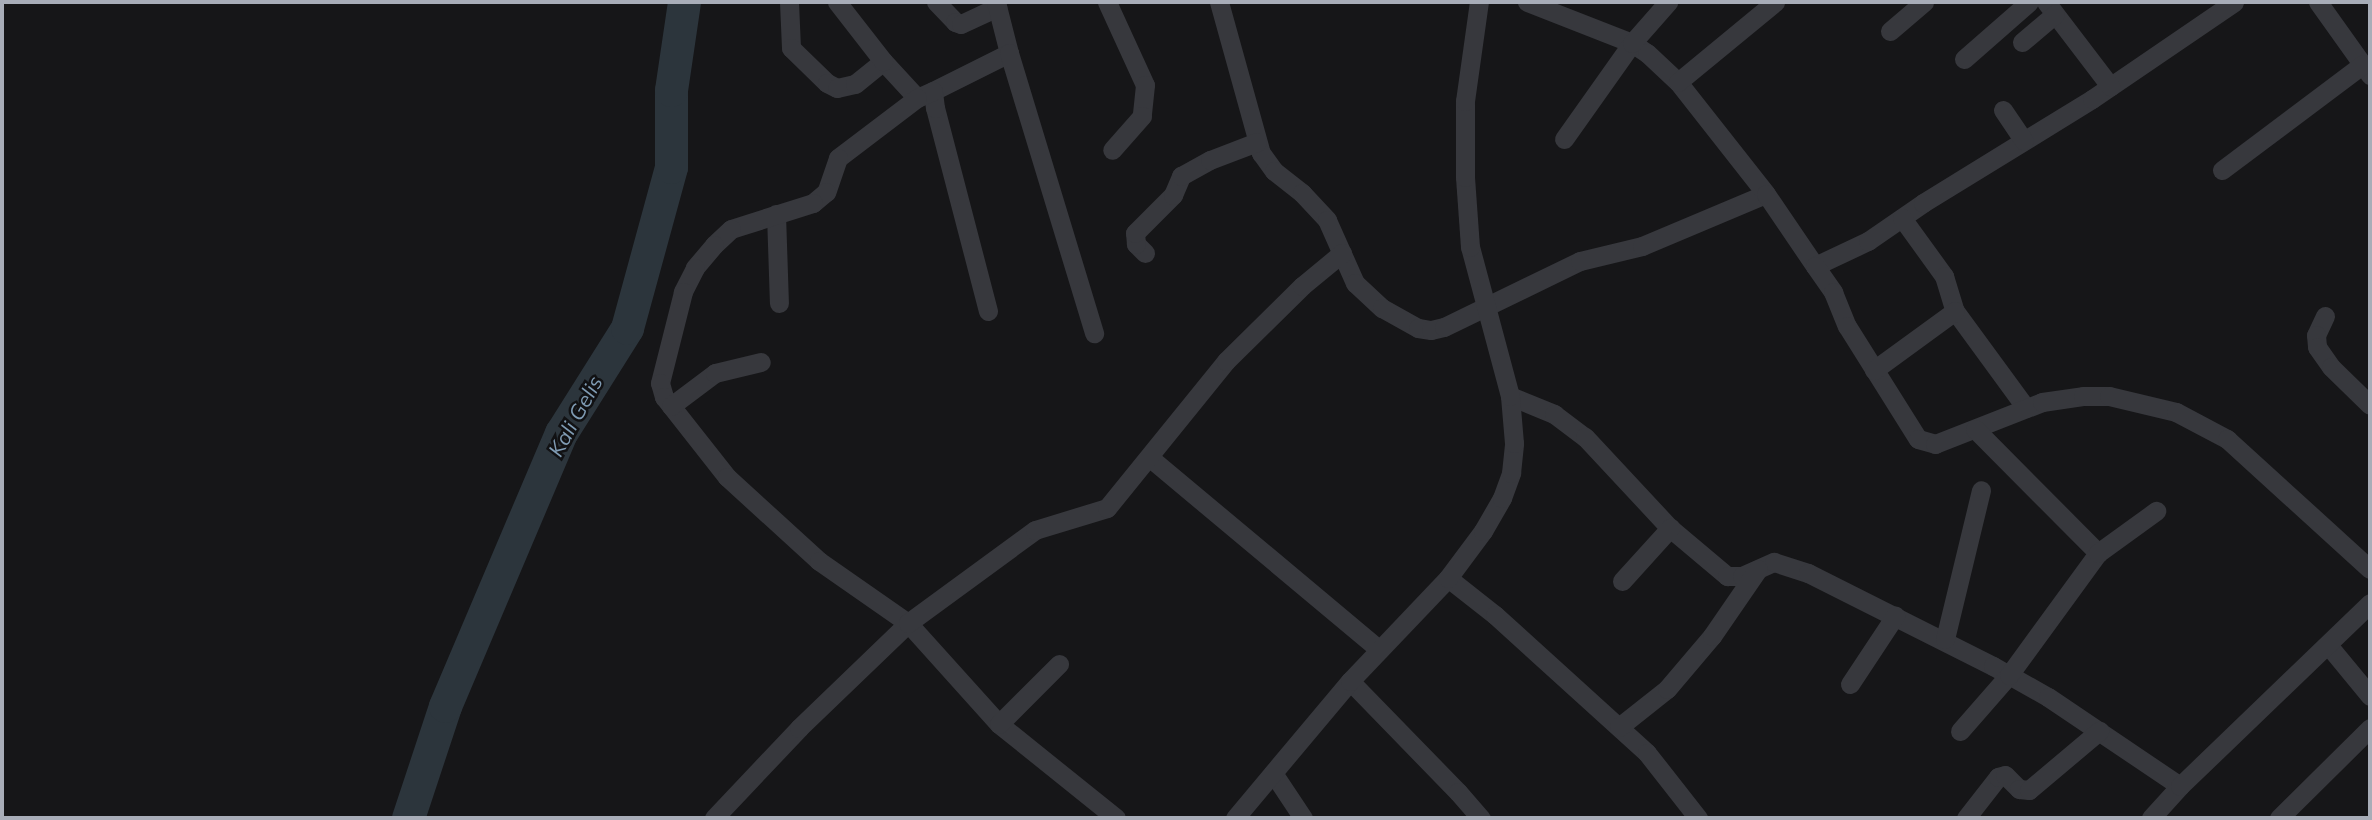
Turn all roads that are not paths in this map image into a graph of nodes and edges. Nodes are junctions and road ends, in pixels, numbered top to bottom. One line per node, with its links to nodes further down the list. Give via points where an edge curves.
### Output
1 (789, 2): 21 (street, via 791,48 827,83 837,88 855,84)
2 (837, 2): 21 (street)
3 (936, 2): 14 (street, via 961,24)
4 (1107, 2): 30 (street, via 1146,85 1142,116)
5 (1219, 2): 29 (street)
6 (1479, 2): 39 (street, via 1465,101 1465,177 1470,247)
7 (1527, 2): 18 (street)
8 (1668, 2): 18 (street)
9 (1775, 2): 23 (street)
10 (1924, 2): 16 (street)
11 (2029, 2): 20 (street)
12 (2234, 2): 24 (street)
13 (2318, 2): 22 (street)
14 (997, 5): 19 (street)
15 (2051, 8): 17 (street); 24 (street)
16 (1890, 31)
17 (2022, 42)
18 (1632, 43): 23 (street); 27 (street)
19 (1009, 53): 25 (street); 43 (street)
20 (1964, 59)
21 (883, 61): 25 (street)
22 (2367, 69): 31 (street)
23 (1678, 82): 32 (street)
24 (2110, 86): 28 (street)
25 (925, 94): 33 (street, via 838,158 826,192 813,203); 40 (street, via 935,108)
26 (2003, 110): 28 (street)
27 (1564, 139)
28 (2024, 141): 34 (street)
29 (1258, 142): 35 (street, via 1181,176 1173,195 1135,233 1136,244); 36 (street, via 1274,172 1302,192 1326,220)
30 (1112, 150)
31 (2222, 170)
32 (1766, 194): 37 (street); 39 (street, via 1642,246 1580,261)
33 (776, 214): 38 (street); 48 (street, via 731,229 695,268 684,292 660,383)
34 (1902, 218): 37 (street, via 1868,241); 41 (street, via 1944,276)
35 (1145, 253)
36 (1342, 253): 39 (street, via 1355,283 1382,308 1418,328 1444,327); 51 (street, via 1226,361)
37 (1815, 266): 45 (street)
38 (779, 303)
39 (1484, 307): 46 (street)
40 (988, 311)
41 (1955, 311): 45 (street); 49 (street)
42 (2325, 316): 47 (street, via 2316,335 2317,347)
43 (1094, 333)
44 (761, 362): 48 (street, via 715,373)
45 (1874, 370): 50 (street, via 1918,439 1936,444)
46 (1510, 396): 54 (street, via 1554,414 1585,437); 58 (street, via 1511,472 1483,531)
47 (2370, 405)
48 (671, 406): 62 (street, via 727,477 808,552)
49 (2026, 408): 50 (street); 57 (street, via 2042,402 2109,396 2176,412 2227,439)
50 (1975, 429): 55 (street)
51 (1149, 457): 62 (street, via 1107,508 1035,530); 65 (street)
52 (1982, 490): 63 (street)
53 (2156, 511): 55 (street)
54 (1670, 528): 56 (street, via 1727,576 1742,576); 59 (street)
55 (2098, 553): 67 (street)
56 (1760, 566): 61 (street, via 1774,562 1808,573); 72 (street, via 1676,679)
57 (2370, 569)
58 (1448, 578): 65 (street); 72 (street)
59 (1622, 581)
60 (2370, 603): 64 (street)
61 (1895, 615): 63 (street); 69 (street)
62 (908, 623): 71 (street); 78 (street)
63 (1945, 639): 67 (street)
64 (2328, 645): 70 (street); 77 (street)
65 (1380, 649): 68 (street)
66 (1059, 664): 71 (street)
67 (2009, 675): 74 (street); 75 (street)
68 (1350, 681): 76 (street); 82 (street)
69 (1850, 684)
70 (2370, 696)
71 (999, 724): 79 (street)
72 (1619, 727): 83 (street, via 1647,753)
73 (2370, 728): 86 (street)
74 (1960, 731)
75 (2099, 731): 77 (street); 84 (street, via 2029,790 2018,789 2006,775 1998,777)
76 (1273, 773): 80 (street); 81 (street)
77 (2179, 786): 85 (street)
78 (714, 818)
79 (1116, 818)
80 (1235, 818)
81 (1303, 818)
82 (1480, 818)
83 (1698, 818)
84 (1966, 818)
85 (2151, 818)
86 (2279, 818)

